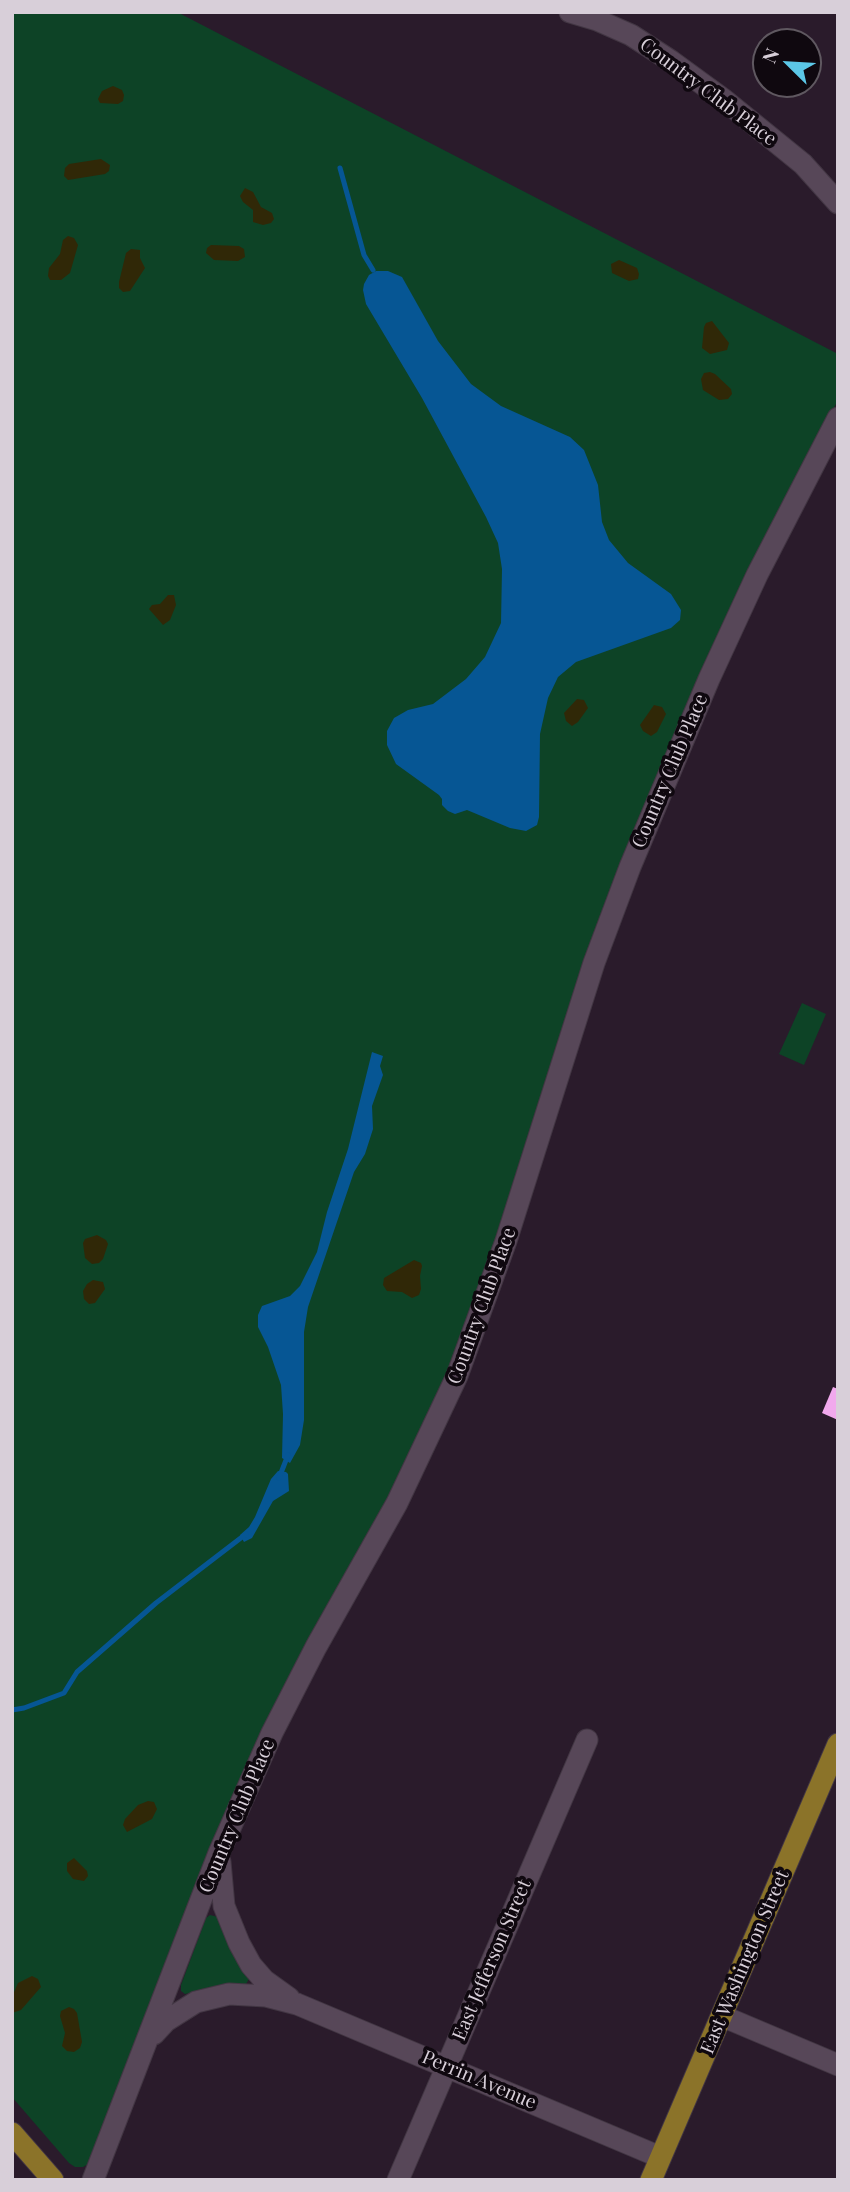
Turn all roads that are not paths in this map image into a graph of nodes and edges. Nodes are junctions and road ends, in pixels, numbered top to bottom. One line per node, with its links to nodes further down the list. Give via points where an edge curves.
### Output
1 (570, 12): 2 (street, Country Club Place, via 631,35 671,61)
2 (803, 164): 3 (street, Country Club Place); 4 (street, Country Club Place)
3 (838, 180)
4 (838, 203)
5 (838, 418): 8 (street, Country Club Place, via 749,592 629,867 457,1376 397,1503 272,1733)
6 (587, 1740): 13 (street, East Jefferson Street)
7 (838, 1744): 10 (main road, East Washington Street)
8 (219, 1853): 9 (street, Perrin Avenue, via 224,1906 239,1943 264,1980); 11 (street, Country Club Place)
9 (297, 2004): 11 (street, Perrin Avenue, via 267,1996 214,1996 166,2021); 13 (street, Perrin Avenue)
10 (722, 2016): 12 (street); 15 (main road, East Washington Street)
11 (147, 2043): 17 (street, Country Club Place)
12 (838, 2065)
13 (446, 2066): 15 (street, Perrin Avenue); 18 (street, East Jefferson Street)
14 (12, 2133): 16 (main road)
15 (660, 2157): 19 (main road, East Washington Street)
16 (52, 2180)
17 (93, 2180)
18 (398, 2180)
19 (651, 2180)

